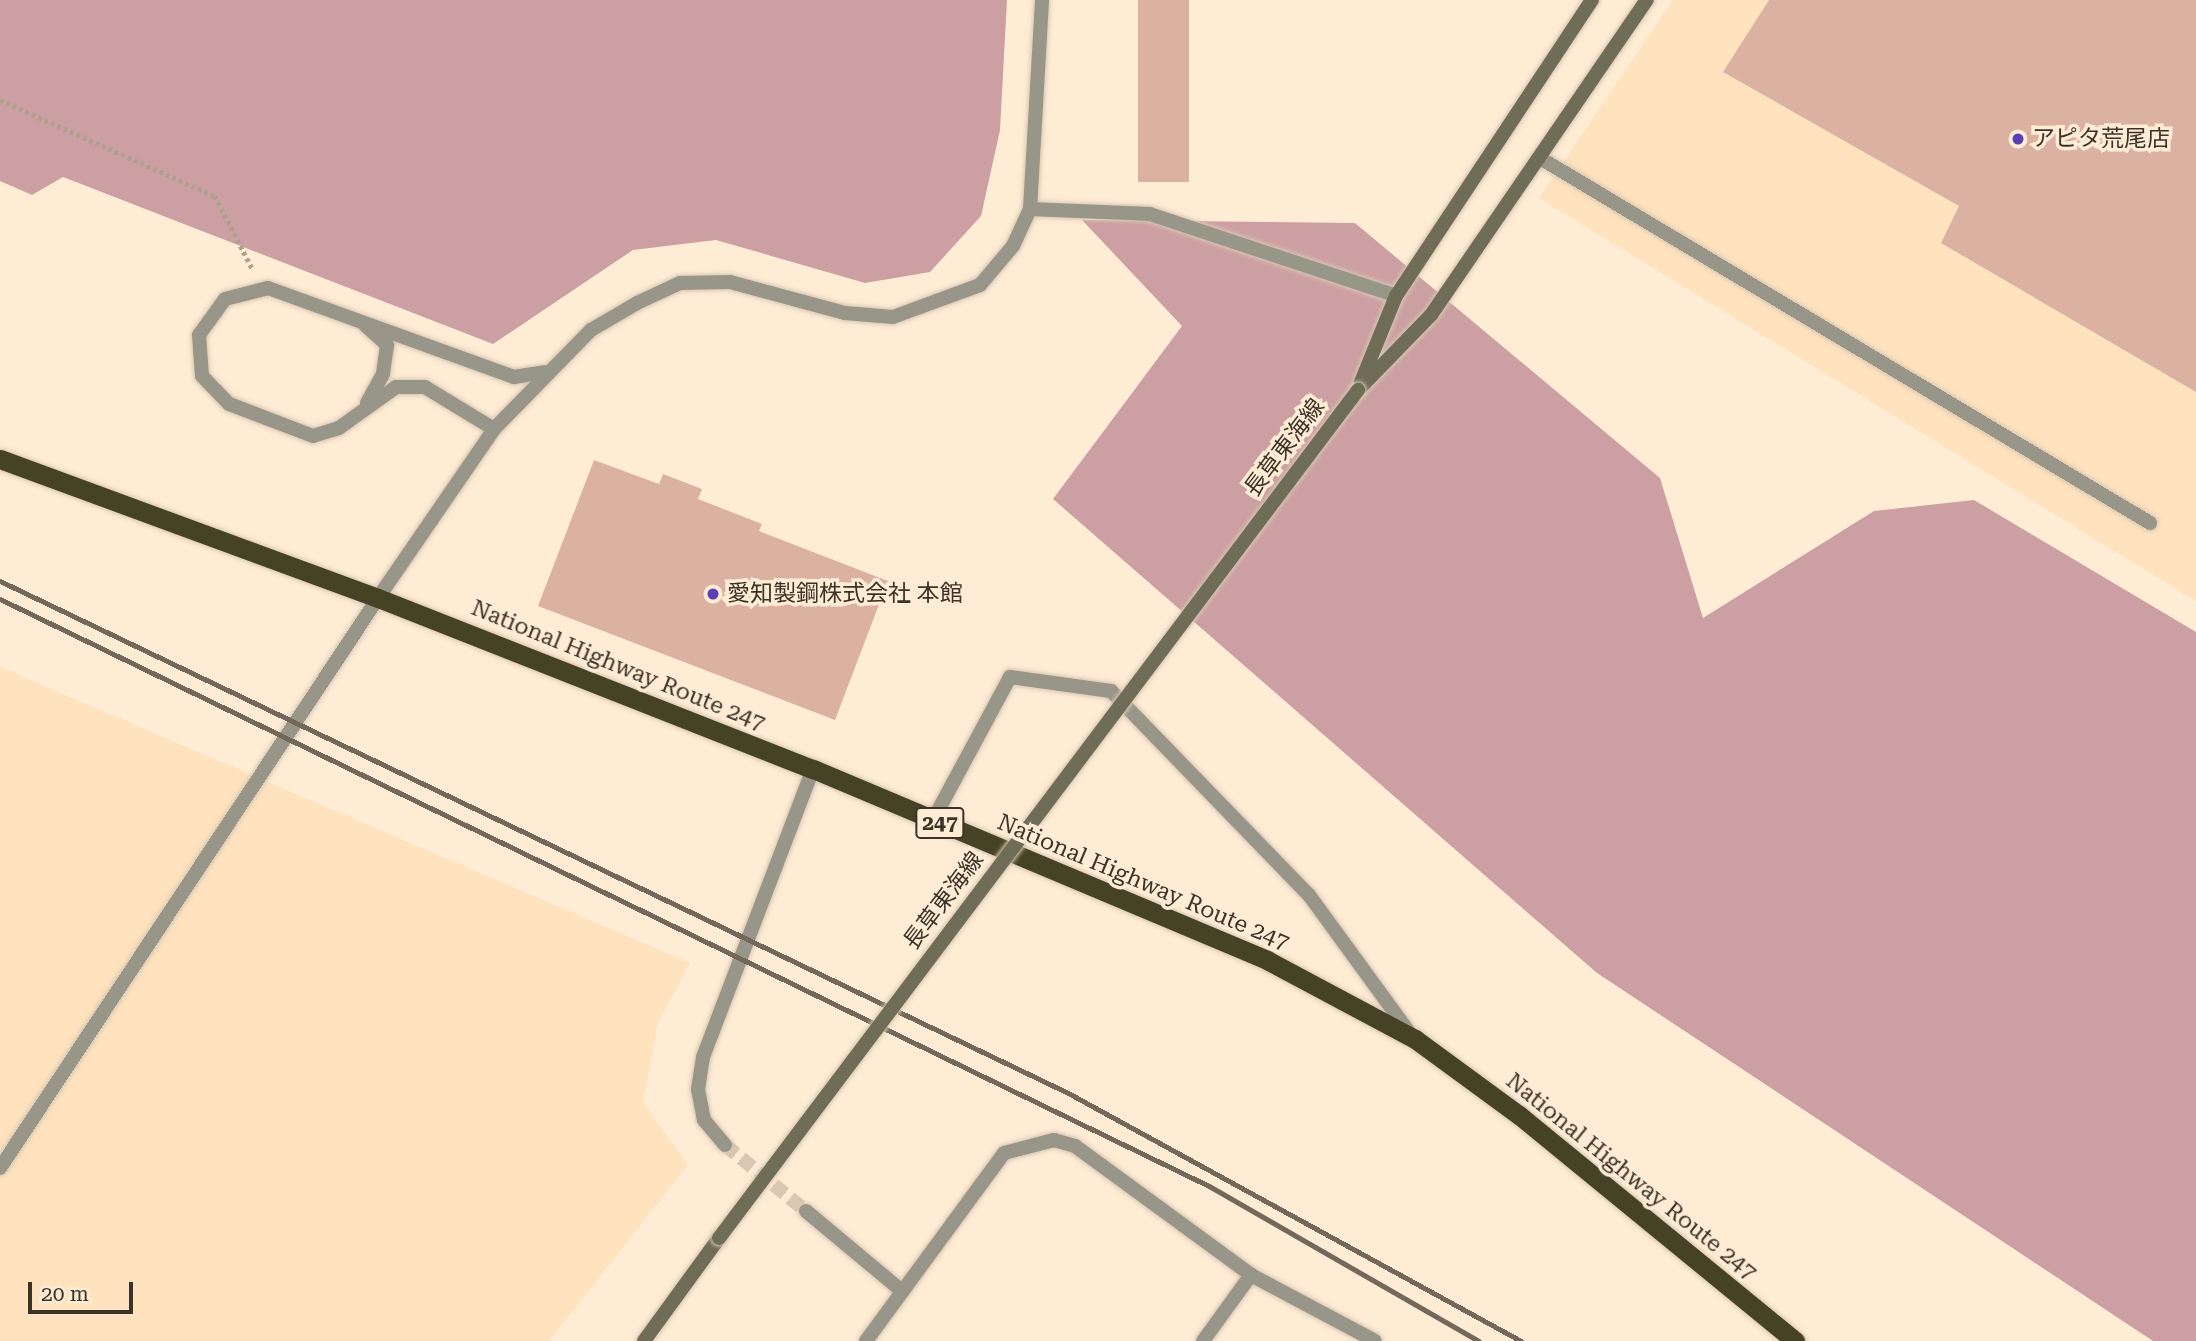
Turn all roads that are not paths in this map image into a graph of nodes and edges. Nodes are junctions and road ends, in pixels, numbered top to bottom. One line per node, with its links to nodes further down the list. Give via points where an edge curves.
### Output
1 (1042, 0): 5 (street)
2 (1592, 0): 6 (main road, 長草東海線)
3 (1647, 0): 4 (main road, 長草東海線)
4 (1540, 158): 9 (main road, 長草東海線, via 1431,315); 13 (street)
5 (1030, 209): 6 (street, via 1150,214); 8 (street, via 1013,246 980,285 943,302 893,317 845,313 730,282 680,283 591,330)
6 (1396, 296): 9 (main road, 長草東海線)
7 (356, 318): 8 (street, via 514,377); 10 (street, via 387,345 383,374); 10 (street, via 268,288 225,299 198,335 202,376 229,404 313,436 339,428)
8 (545, 372): 11 (street)
9 (1358, 390): 23 (main road, 長草東海線, bridge)
10 (366, 406): 11 (street, via 396,387 425,387)
11 (494, 429): 14 (street)
12 (0, 459): 14 (highway, National Highway Route 247 / 247)
13 (2150, 523)
14 (378, 597): 15 (highway, National Highway Route 247 / 247); 19 (street)
15 (813, 769): 16 (highway, National Highway Route 247 / 247); 18 (street, via 703,1057 698,1089 704,1120)
16 (933, 820): 17 (highway, National Highway Route 247 / 247, via 1267,960); 17 (street, via 1010,677 1111,691 1308,895)
17 (1415, 1039): 27 (highway, National Highway Route 247 / 247, via 1519,1115)
18 (725, 1145)
19 (0, 1168)
20 (806, 1211): 22 (street)
21 (1251, 1275): 22 (street, via 1075,1146 1032,1140 1004,1153); 25 (street); 26 (street)
22 (902, 1291): 24 (street)
23 (644, 1341)
24 (866, 1341)
25 (1203, 1341)
26 (1375, 1341)
27 (1795, 1341)

